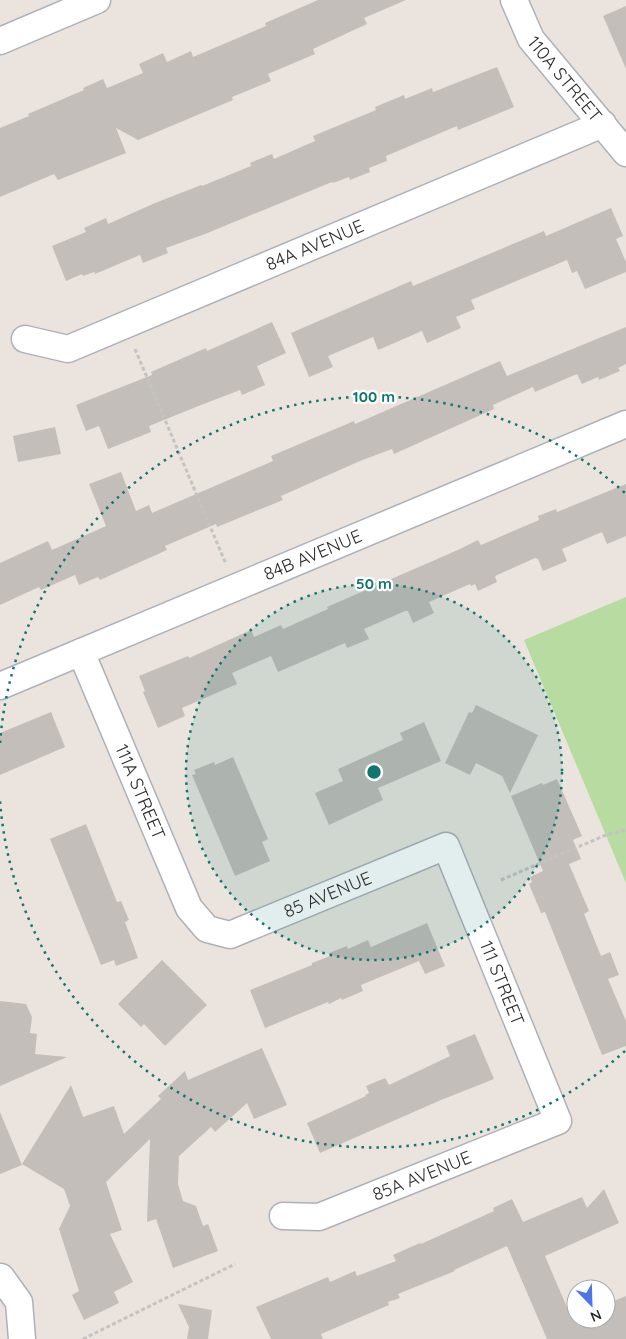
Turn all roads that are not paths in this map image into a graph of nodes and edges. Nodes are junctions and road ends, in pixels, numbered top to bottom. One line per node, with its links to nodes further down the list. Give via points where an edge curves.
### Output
1 (97, 0): 3 (street)
2 (514, 0): 4 (street, 110A STREET, via 531,39)
3 (0, 41)
4 (603, 124): 5 (street, 110A STREET); 6 (street, 84A AVENUE, via 68,349)
5 (626, 153)
6 (25, 339)
7 (626, 424): 8 (street, 84B AVENUE)
8 (81, 652): 9 (street, 84B AVENUE); 11 (street, 111A STREET, via 189,908)
9 (0, 686)
10 (446, 846): 11 (street, 85 AVENUE, via 230,935); 12 (street, 111 STREET)
11 (207, 929)
12 (558, 1121): 13 (street, 85A AVENUE, via 319,1217)
13 (283, 1216)
14 (1, 1277): 15 (street, via 19,1302)
15 (22, 1339)

